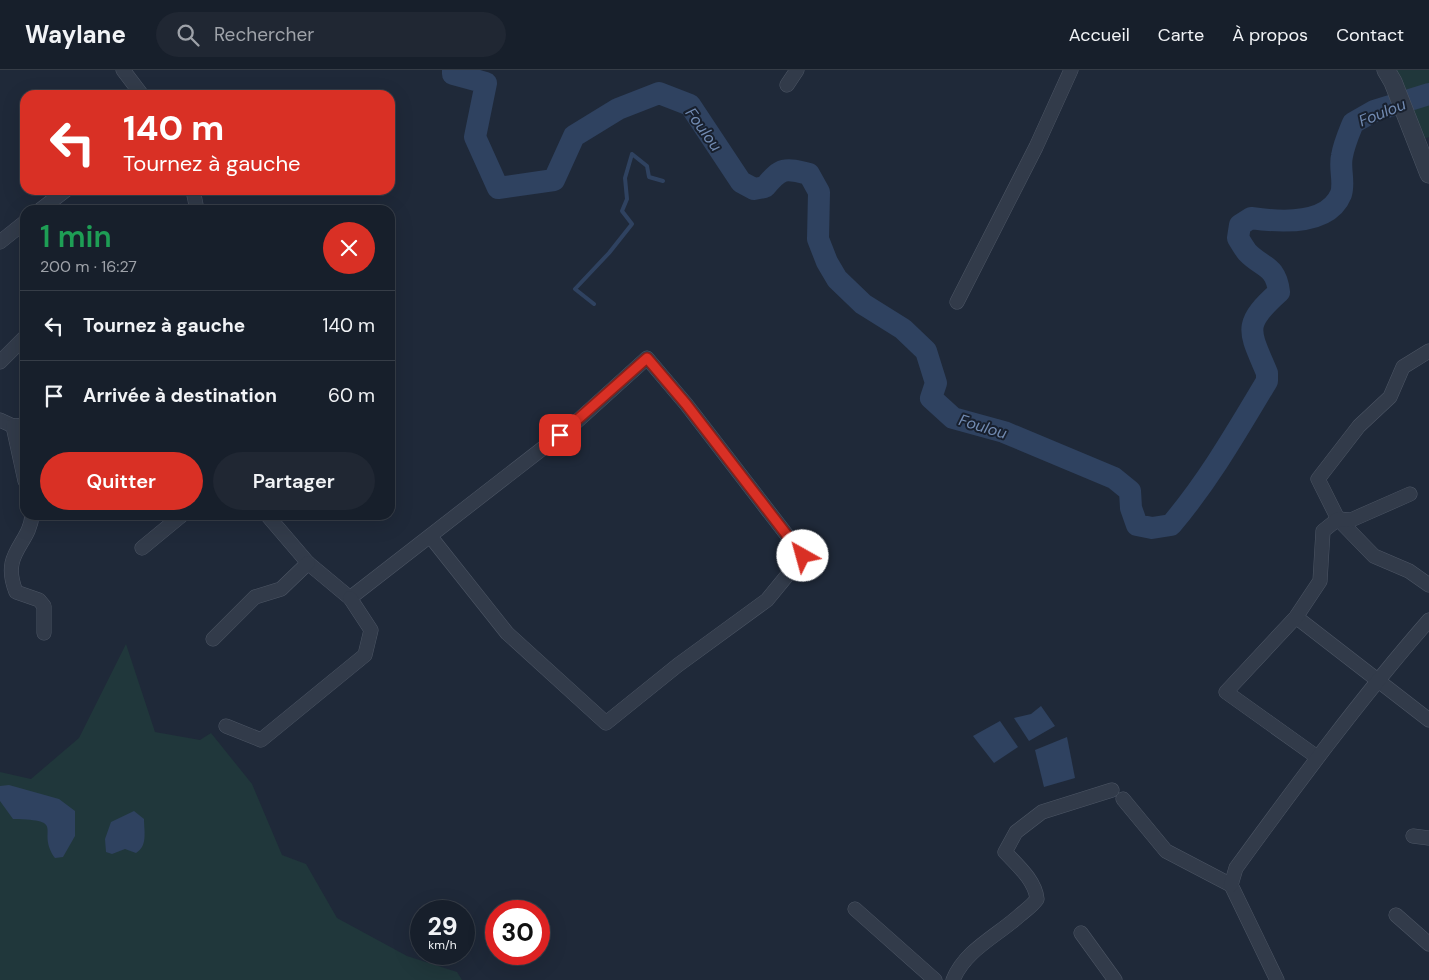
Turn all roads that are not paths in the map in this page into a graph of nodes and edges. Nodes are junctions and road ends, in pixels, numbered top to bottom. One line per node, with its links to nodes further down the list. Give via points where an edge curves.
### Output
1 (123, 70): 6 (street)
2 (797, 70): 5 (street)
3 (1070, 70): 12 (street, via 1036,147)
4 (1390, 76): 7 (street)
5 (787, 85)
6 (138, 90)
7 (1429, 174)
8 (60, 195): 9 (street)
9 (46, 205)
10 (20, 226): 11 (street)
11 (0, 242)
12 (956, 302)
13 (20, 342): 15 (street)
14 (1429, 351): 19 (street, via 1403,367 1390,397 1360,426 1318,479)
15 (0, 362)
16 (13, 424): 17 (street)
17 (20, 457)
18 (1410, 494): 19 (street, via 1351,520)
19 (1338, 519): 26 (street, via 1374,556 1409,571); 28 (street, via 1323,531 1320,581)
20 (31, 520): 30 (street, via 5,559 4,567 16,592 39,600 44,606)
21 (176, 520): 24 (street)
22 (271, 520): 25 (street)
23 (430, 536): 23 (street, via 574,424 647,358 803,556 766,600 606,723 507,633); 27 (street)
24 (142, 548)
25 (308, 562): 27 (street); 31 (street, via 282,589 255,597)
26 (1429, 585)
27 (350, 598): 34 (street, via 371,630 365,655 261,740)
28 (1296, 618): 32 (street); 35 (street, via 1226,692)
29 (1429, 620): 32 (street)
30 (44, 633)
31 (213, 638)
32 (1376, 680): 33 (street); 35 (street)
33 (1429, 720)
34 (226, 726)
35 (1317, 757): 38 (street, via 1236,868)
36 (1413, 836): 37 (street)
37 (1429, 838)
38 (1231, 885): 44 (street, via 1166,851 1118,795 1042,812 1016,832 1005,852 1025,874 1037,898 968,956 960,964); 46 (street)
39 (855, 909): 43 (street)
40 (1396, 915): 42 (street)
41 (1081, 933): 45 (street)
42 (1429, 944)
43 (935, 980)
44 (953, 980)
45 (1115, 980)
46 (1277, 980)

